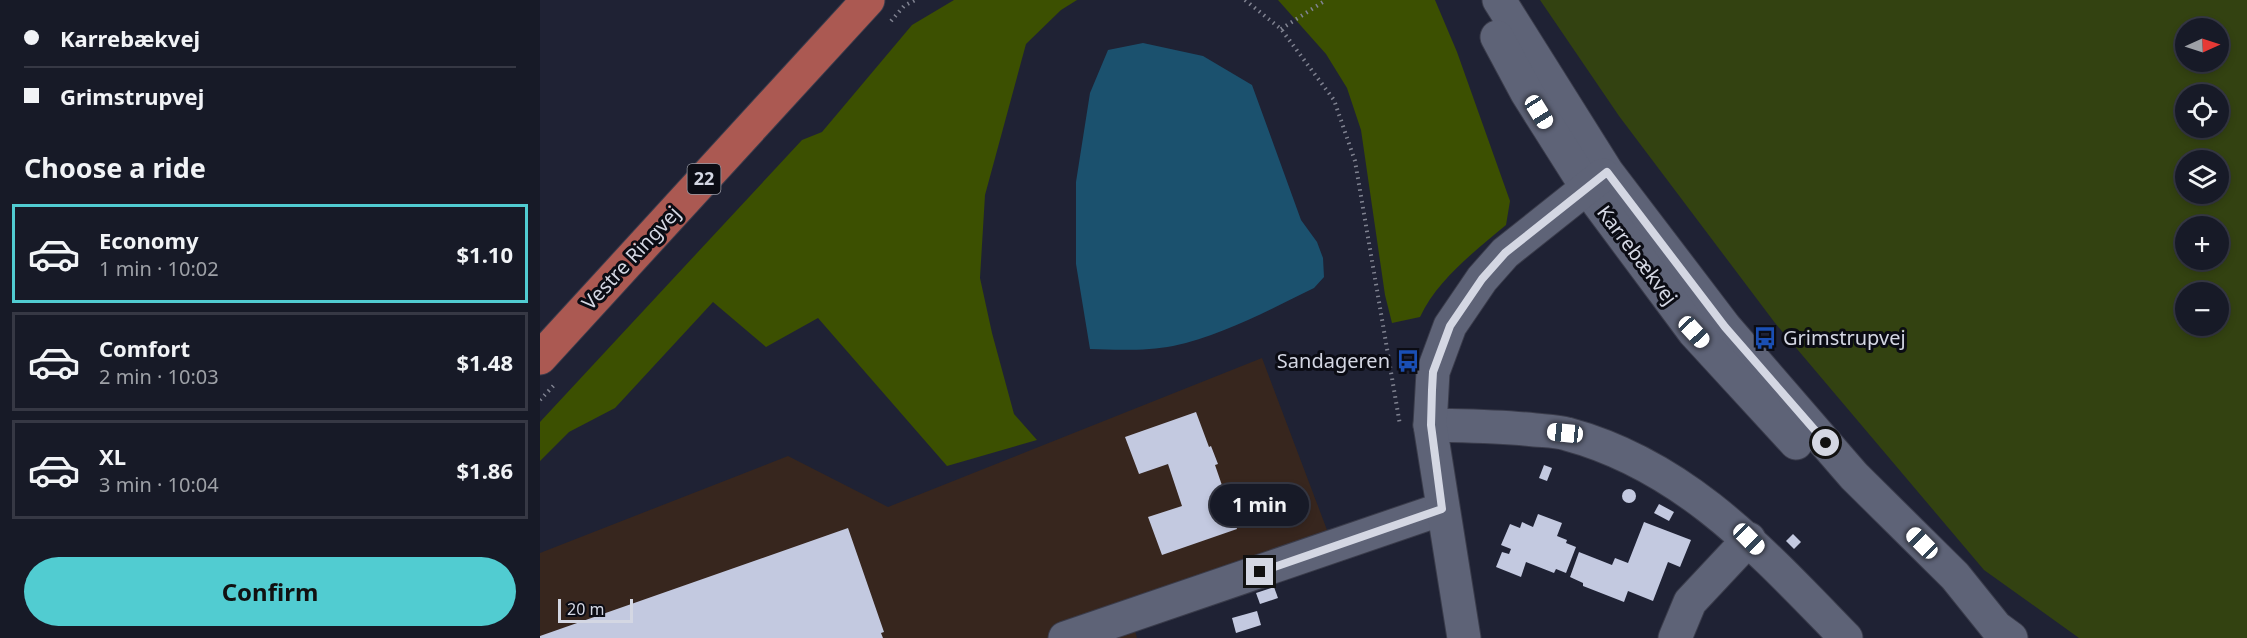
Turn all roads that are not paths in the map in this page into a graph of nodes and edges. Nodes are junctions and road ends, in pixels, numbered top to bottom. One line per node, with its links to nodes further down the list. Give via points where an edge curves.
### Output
1 (868, 0): 5 (main road, Vestre Ringvej / 22)
2 (1477, 0): 4 (street, Karrebækvej, via 1527,93)
3 (1499, 0): 4 (street, Karrebækvej)
4 (1597, 180): 6 (street, via 1505,253 1482,279 1450,326); 9 (street, Karrebækvej, via 1854,476 1955,576); 9 (street, Karrebækvej, via 1694,332 1842,492 1947,591)
5 (540, 358)
6 (1415, 426): 7 (street); 8 (street, via 1509,427 1565,433 1630,456 1687,490)
7 (1442, 509): 10 (street); 11 (street)
8 (1749, 539): 12 (street, via 1690,602); 13 (street)
9 (2003, 632)
10 (1065, 638)
11 (1464, 638)
12 (1675, 638)
13 (1846, 638)

